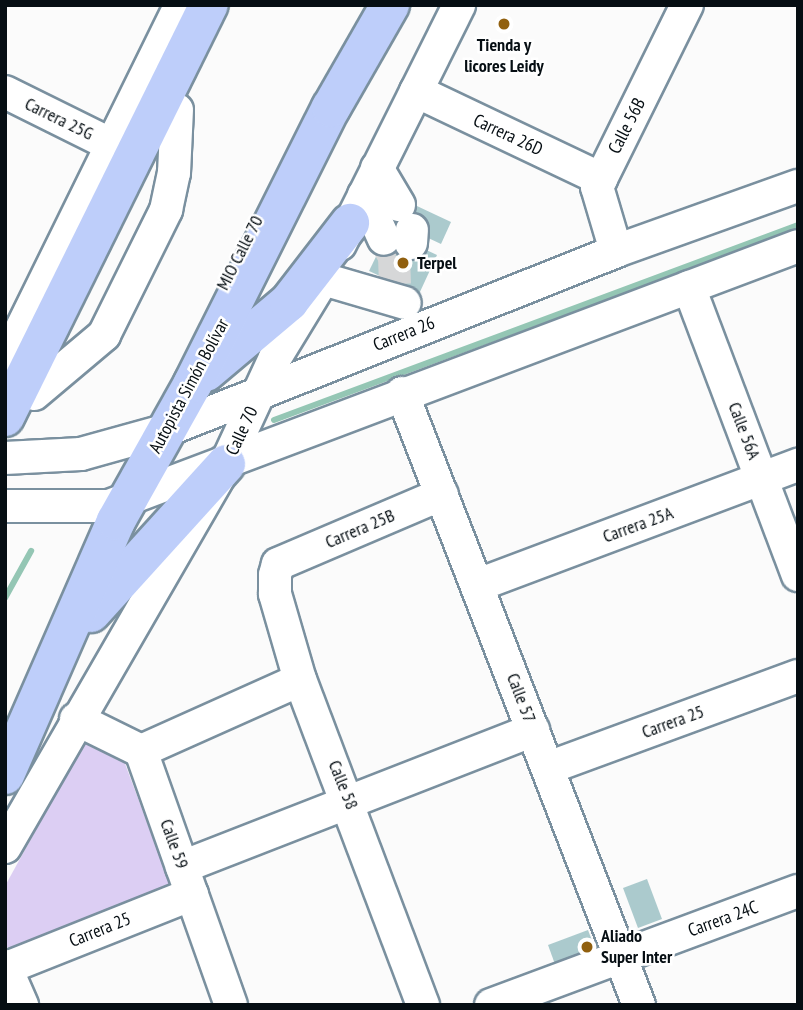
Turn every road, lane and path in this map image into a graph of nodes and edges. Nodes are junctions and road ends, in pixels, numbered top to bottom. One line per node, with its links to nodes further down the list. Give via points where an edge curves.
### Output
1 (181, 5): 10 (street)
2 (209, 5): 24 (highway)
3 (229, 5): 24 (street, via 177,110 174,173 166,210 104,335)
4 (371, 5): 25 (street, MIO Calle 70, via 316,101)
5 (390, 5): 21 (highway, Autopista Simón Bolívar, via 331,108)
6 (459, 5): 8 (street, Calle 70)
7 (687, 5): 11 (street, Calle 56B)
8 (416, 91): 11 (street, Carrera 26D); 13 (street, Calle 70)
9 (5, 92): 10 (street, Carrera 25G)
10 (112, 145): 20 (street)
11 (601, 179): 16 (street, Calle 56B, via 597,199)
12 (798, 186): 16 (street, Carrera 26)
13 (364, 195): 14 (street); 17 (street, Calle 70); 21 (highway, via 289,302)
14 (401, 229)
15 (798, 246): 18 (street)
16 (616, 251): 19 (street, Carrera 26)
17 (323, 279): 19 (street); 22 (street, Calle 70)
18 (689, 287): 23 (street); 30 (street, Calle 56A)
19 (408, 304): 22 (street, Carrera 26)
20 (5, 362)
21 (193, 383): 25 (highway, Autopista Simón Bolívar)
22 (261, 390): 25 (street, Carrera 26); 28 (street, Calle 70)
23 (402, 393): 28 (street); 31 (street, Calle 57)
24 (20, 405): 26 (street)
25 (157, 433): 27 (street, Carrera 26, via 81,454); 32 (highway, Autopista Simón Bolívar)
26 (5, 450)
27 (5, 458)
28 (226, 464): 32 (street); 39 (highway, via 98,601); 40 (street, Calle 70)
29 (798, 466): 30 (street, Carrera 25A)
30 (762, 479): 35 (street, Calle 56A); 36 (street, Carrera 25A)
31 (442, 494): 34 (street, Carrera 25B); 36 (street, Calle 57)
32 (119, 503): 33 (street); 39 (highway, Autopista Simón Bolívar); 42 (street)
33 (5, 506)
34 (278, 564): 38 (street, Calle 58, via 275,594)
35 (798, 575)
36 (478, 585): 41 (street, Calle 57)
37 (798, 676): 44 (street, Carrera 25)
38 (300, 680): 43 (street); 46 (street, Calle 58)
39 (39, 703): 45 (highway, Autopista Simón Bolívar)
40 (76, 719): 43 (street); 47 (street, Calle 70)
41 (533, 730): 44 (street, Calle 57); 46 (street)
42 (5, 731)
43 (141, 751): 48 (street, Calle 59)
44 (548, 768): 50 (street, Calle 57)
45 (5, 775)
46 (349, 799): 48 (street, Carrera 25); 54 (street, Calle 58)
47 (5, 847)
48 (187, 880): 51 (street, Carrera 25); 53 (street, Calle 59)
49 (798, 891): 50 (street, Carrera 24C)
50 (621, 957): 55 (street, Carrera 24C); 56 (street, Calle 57)
51 (7, 967): 52 (street)
52 (22, 1005)
53 (231, 1005)
54 (423, 1005)
55 (491, 1005)
56 (639, 1005)

